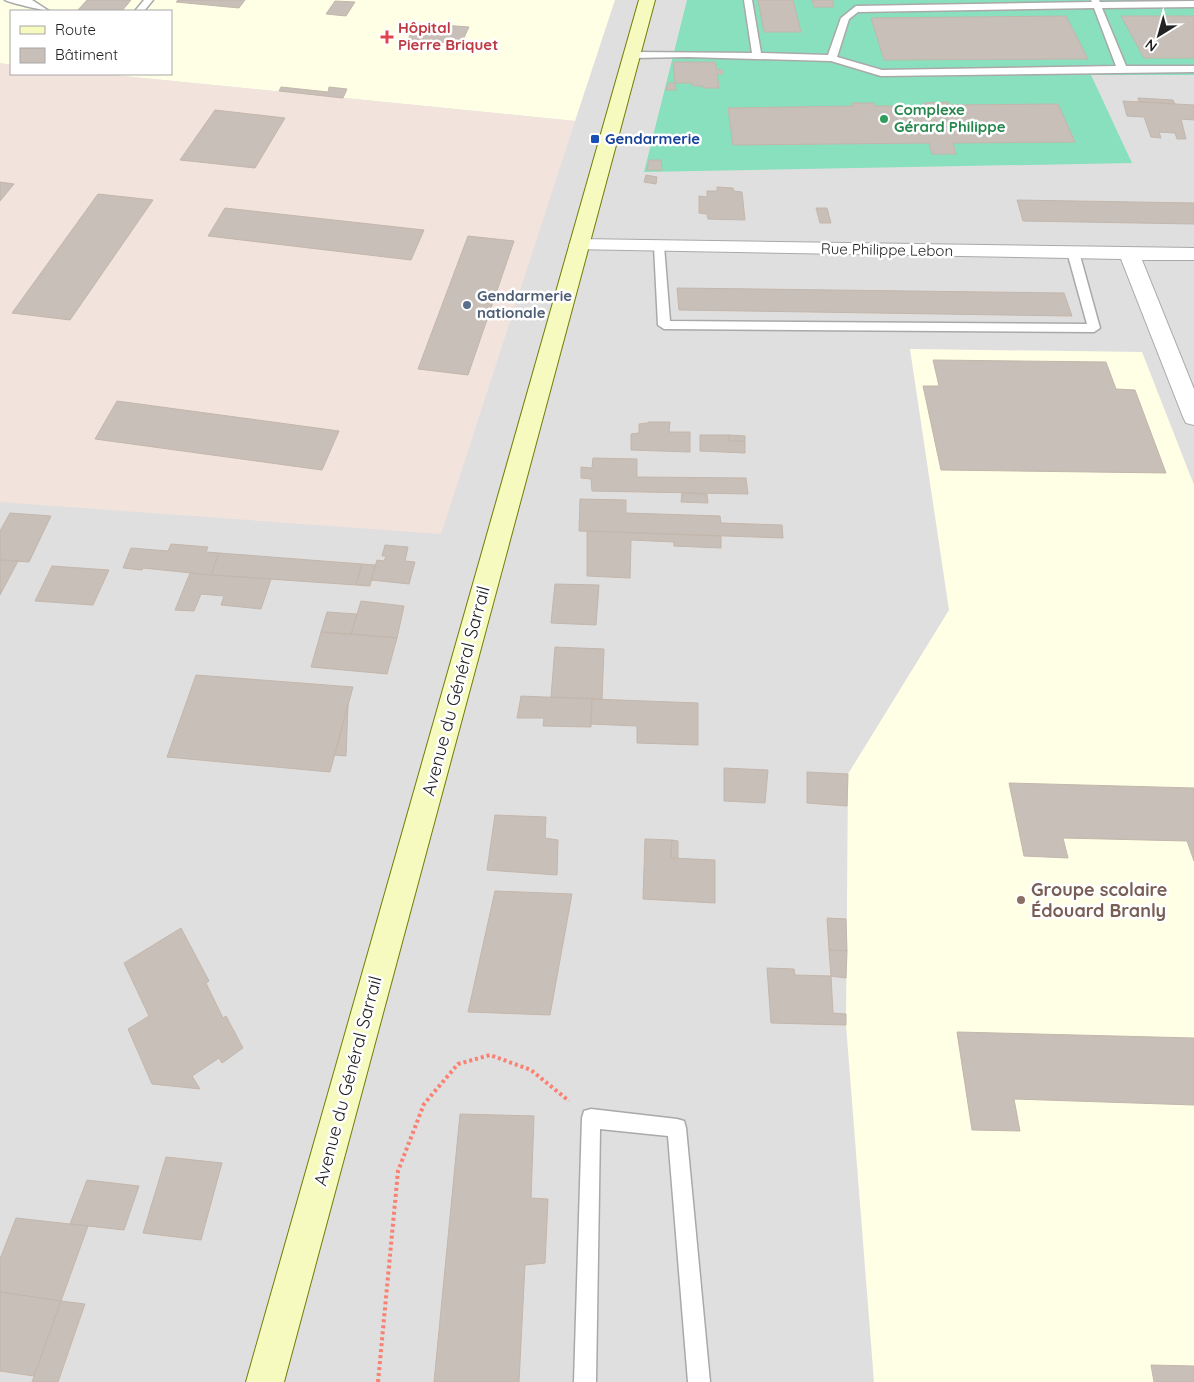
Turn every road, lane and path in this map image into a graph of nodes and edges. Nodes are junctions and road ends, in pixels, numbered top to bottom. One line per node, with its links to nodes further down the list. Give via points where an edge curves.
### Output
1 (9, 0): 8 (lane, via 29,2)
2 (149, 0): 9 (lane)
3 (647, 0): 10 (main road, Avenue du Général Sarrail)
4 (748, 0): 11 (lane)
5 (1096, 2): 6 (lane); 7 (lane); 13 (lane)
6 (854, 4): 12 (lane, via 845,18)
7 (1194, 4)
8 (43, 10)
9 (140, 10)
10 (632, 55): 11 (lane); 15 (main road, Avenue du Général Sarrail)
11 (756, 55): 12 (lane)
12 (832, 58): 13 (lane, via 881,73)
13 (1122, 69): 14 (lane)
14 (1194, 69)
15 (579, 245): 16 (street, Rue Philippe Lebon); 22 (main road, Avenue du Général Sarrail)
16 (659, 246): 17 (street, Rue Philippe Lebon); 17 (lane, via 664,325 1094,328)
17 (1073, 252): 18 (street, Rue Philippe Lebon)
18 (1129, 253): 19 (street, Rue Philippe Lebon); 20 (street)
19 (1194, 254)
20 (1194, 417)
21 (591, 1118): 23 (path, via 531,1070 490,1055 458,1064 424,1104 398,1170); 24 (lane); 25 (lane, via 677,1128)
22 (265, 1382)
23 (378, 1382)
24 (585, 1382)
25 (699, 1382)

